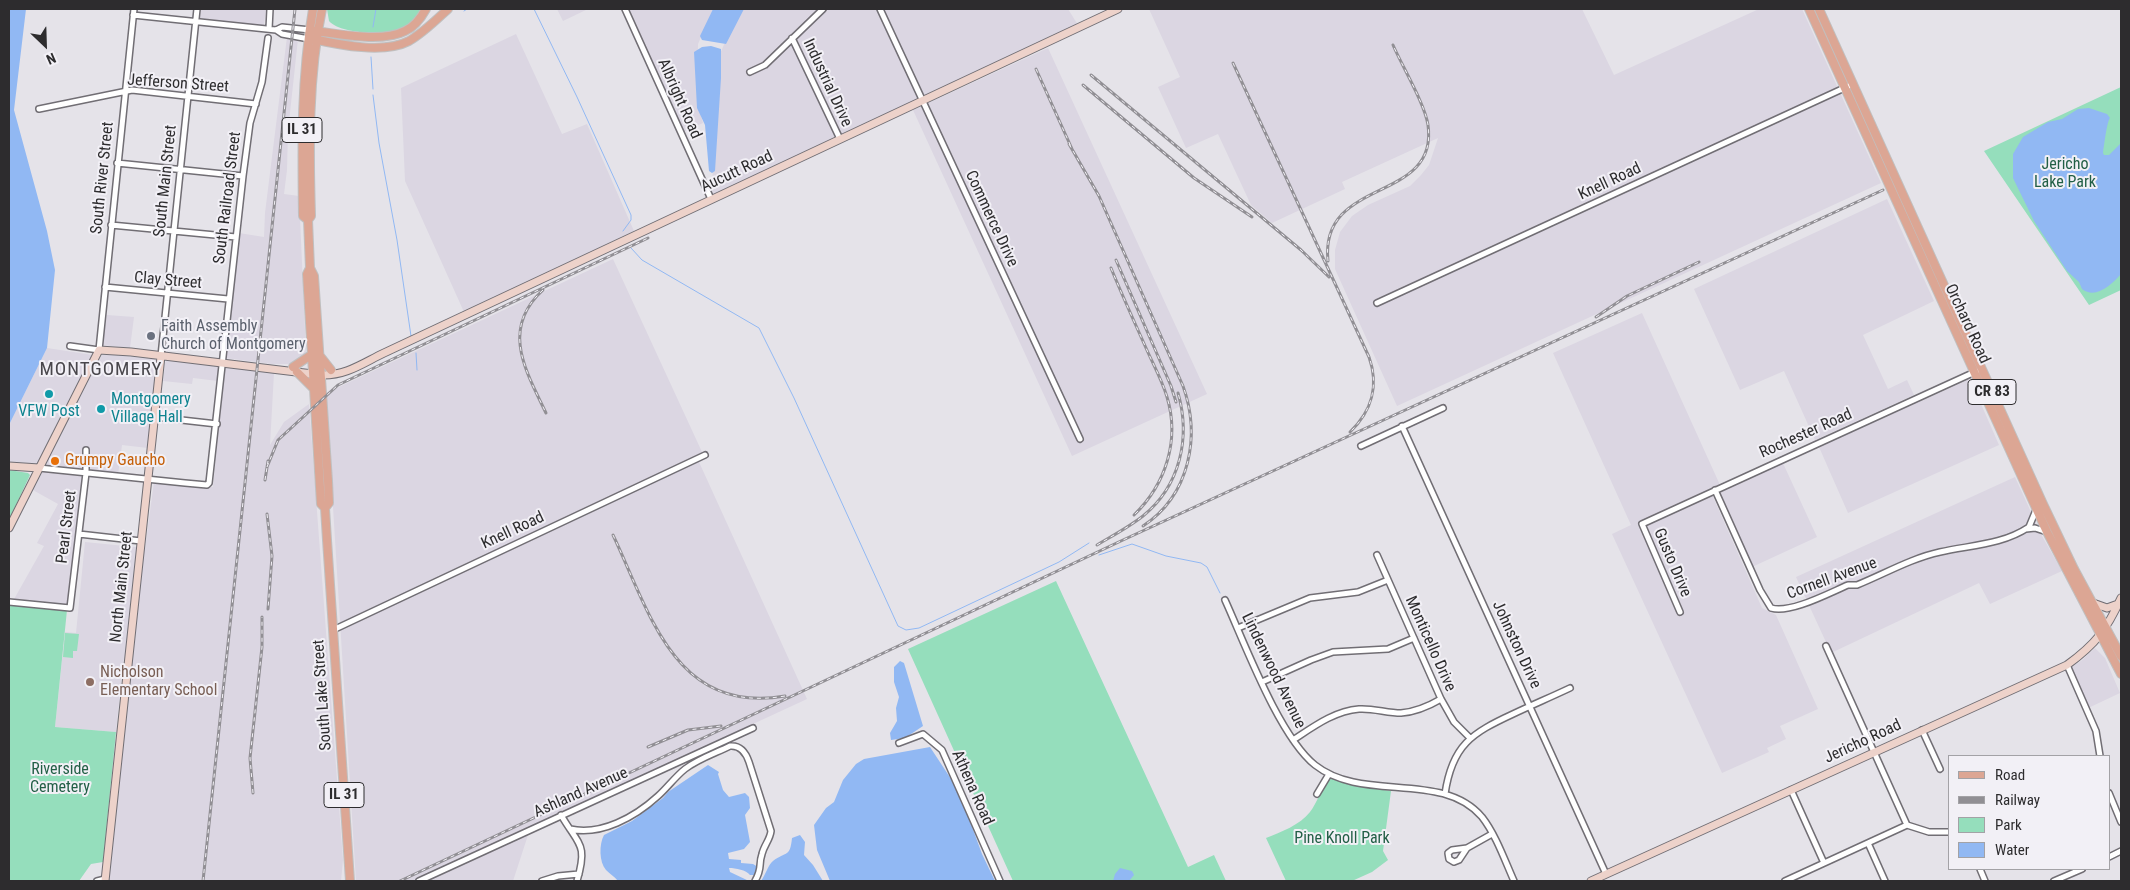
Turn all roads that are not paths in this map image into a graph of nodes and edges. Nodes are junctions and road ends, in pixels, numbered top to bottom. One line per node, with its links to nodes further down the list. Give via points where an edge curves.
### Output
1 (134, 9): 14 (street, South River Street)
2 (197, 9): 15 (street, South Main Street)
3 (270, 9): 16 (street)
4 (313, 9): 17 (main road, South Lake Street / IL 31)
5 (322, 9): 17 (main road, South Lake Street / IL 31)
6 (426, 9): 17 (main road, via 413,26 395,35)
7 (448, 9): 17 (main road, via 409,40 391,47 377,48)
8 (625, 9): 32 (street, Albright Road)
9 (823, 9): 19 (street)
10 (880, 9): 25 (street, Commerce Drive)
11 (1118, 9): 25 (street, Aucutt Road)
12 (1809, 9): 22 (main road, Orchard Road / CR 83)
13 (1819, 9): 21 (main road, Orchard Road / CR 83)
14 (133, 15): 15 (street); 23 (street, South River Street)
15 (195, 22): 16 (street); 24 (street, South Main Street)
16 (269, 29): 17 (street, via 282,34)
17 (314, 35): 36 (main road, South Lake Street / IL 31, via 309,125)
18 (268, 38): 26 (street, South Railroad Street)
19 (792, 38): 20 (street, via 765,65); 28 (street, Industrial Drive)
20 (750, 72)
21 (1853, 84): 22 (street, Knell Road); 47 (main road, Orchard Road / CR 83)
22 (1844, 87): 40 (street, Knell Road); 52 (main road, Orchard Road / CR 83)
23 (125, 91): 24 (street, Jefferson Street); 27 (street, Jefferson Street); 29 (street, South River Street)
24 (188, 96): 26 (street, Jefferson Street); 30 (street, South Main Street)
25 (923, 100): 28 (street, Aucutt Road); 59 (street, Commerce Drive)
26 (256, 104): 31 (street, South Railroad Street)
27 (39, 109)
28 (840, 140): 32 (street, Aucutt Road)
29 (117, 163): 30 (street); 33 (street, South River Street)
30 (180, 169): 31 (street); 34 (street, South Main Street)
31 (242, 176): 35 (street, South Railroad Street)
32 (711, 199): 51 (street, Aucutt Road, via 360,365)
33 (111, 225): 34 (street); 37 (street, South River Street)
34 (173, 231): 35 (street); 38 (street, South Main Street)
35 (236, 237): 39 (street, South Railroad Street)
36 (310, 268): 43 (main road, South Lake Street / IL 31, via 307,274); 44 (main road, South Lake Street / IL 31, via 314,276)
37 (105, 287): 38 (street, Clay Street); 42 (street, South River Street)
38 (167, 293): 39 (street, Clay Street); 45 (street, South Main Street)
39 (228, 299): 46 (street, South Railroad Street)
40 (1377, 303)
41 (70, 346): 42 (street)
42 (99, 350): 45 (street, Aucutt Road); 64 (street)
43 (311, 355): 48 (main road); 49 (main road, South Lake Street / IL 31)
44 (320, 355): 50 (main road, South Lake Street / IL 31); 51 (main road)
45 (161, 356): 46 (street, Aucutt Road); 56 (street, North Main Street)
46 (222, 362): 48 (street, Aucutt Road); 57 (street, South Railroad Street)
47 (1982, 369): 52 (street, Rochester Road); 81 (main road, Orchard Road / CR 83, via 2043,504)
48 (295, 370): 49 (street, Aucutt Road); 54 (main road)
49 (312, 371): 50 (street, Aucutt Road); 54 (main road, South Lake Street / IL 31)
50 (321, 372): 51 (street, Aucutt Road); 53 (main road, South Lake Street / IL 31)
51 (331, 373): 53 (main road)
52 (1974, 373): 67 (street, Rochester Road); 69 (main road, Orchard Road / CR 83)
53 (322, 385): 68 (main road, South Lake Street / IL 31, via 329,504)
54 (313, 388): 68 (main road, South Lake Street / IL 31, via 321,504)
55 (1443, 408): 58 (street)
56 (155, 417): 57 (street); 66 (street, North Main Street)
57 (217, 424): 66 (street, South Railroad Street, via 207,485)
58 (1402, 426): 60 (street); 95 (street, Johnston Drive)
59 (1080, 439)
60 (1361, 446)
61 (86, 450): 65 (street, Pearl Street)
62 (705, 455): 85 (street, Knell Road)
63 (9, 466): 64 (street)
64 (39, 468): 65 (street); 71 (street)
65 (86, 473): 66 (street); 74 (street, Pearl Street)
66 (147, 479): 75 (street, North Main Street)
67 (1715, 490): 70 (street, Rochester Road); 72 (street, Cornell Avenue, via 1760,590 1771,608 1777,610 1848,585 1857,585 1939,552 1984,546)
68 (325, 508): 85 (main road, South Lake Street / IL 31)
69 (2036, 510): 72 (street, via 2032,523); 73 (main road, Orchard Road / CR 83)
70 (1642, 524): 82 (street, Gusto Drive)
71 (9, 528)
72 (2026, 529): 73 (street)
73 (2046, 532): 86 (main road, Orchard Road / CR 83)
74 (79, 534): 75 (street); 80 (street, Pearl Street, via 70,608)
75 (141, 541): 121 (street, North Main Street)
76 (1377, 555): 77 (street, Monticello Drive)
77 (1388, 580): 83 (street, via 1358,592 1310,598); 87 (street, Monticello Drive)
78 (1225, 600): 83 (street, Lindenwood Avenue)
79 (2120, 601): 81 (street, via 2107,608); 84 (street, Jericho Road)
80 (9, 602)
81 (2093, 603): 84 (main road, Orchard Road / CR 83)
82 (1680, 612)
83 (1238, 628): 92 (street, Lindenwood Avenue)
84 (2106, 628): 86 (street, Jericho Road); 89 (main road, Orchard Road / CR 83)
85 (332, 630): 123 (main road, South Lake Street / IL 31)
86 (2100, 635): 90 (street, Jericho Road); 91 (main road, Orchard Road / CR 83)
87 (1414, 638): 92 (street, via 1388,649 1333,652); 94 (street, Monticello Drive)
88 (1826, 646): 101 (street)
89 (2121, 656)
90 (2067, 664): 97 (street, Jericho Road); 102 (street, via 2096,731)
91 (2121, 674)
92 (1262, 682): 99 (street, Lindenwood Avenue)
93 (1570, 688): 95 (street)
94 (1441, 699): 98 (street, Monticello Drive, via 1454,722); 99 (street, via 1403,713 1360,709 1340,713)
95 (1530, 706): 98 (street, via 1485,727); 120 (street, Johnston Drive)
96 (753, 728): 109 (street, Ashland Avenue)
97 (1922, 730): 101 (street, Jericho Road); 103 (street)
98 (1470, 738): 107 (street, via 1453,762)
99 (1293, 740): 104 (street, Lindenwood Avenue, via 1307,758)
100 (899, 742): 128 (street, Athena Road, via 923,734 942,750)
101 (1874, 752): 105 (street, Jericho Road); 111 (street)
102 (2100, 755)
103 (1940, 769)
104 (1328, 774): 106 (street); 107 (street, Lindenwood Avenue, via 1357,784)
105 (1791, 790): 117 (street); 120 (street, Jericho Road)
106 (1316, 794)
107 (1445, 794): 114 (street, Lindenwood Avenue, via 1481,816)
108 (2110, 795): 110 (street)
109 (561, 815): 112 (street); 124 (street, Ashland Avenue)
110 (2121, 822)
111 (1907, 825): 113 (street, via 1929,832); 115 (street)
112 (570, 829): 119 (street, via 582,852); 127 (street, via 595,830 624,819 656,798 688,767 736,746 744,751 750,762 771,831 762,852 762,869)
113 (1948, 832)
114 (1492, 834): 116 (street); 129 (street, Lindenwood Avenue)
115 (1868, 843): 117 (street); 132 (street)
116 (1467, 848)
117 (1824, 863): 131 (street)
118 (2080, 870): 133 (street)
119 (579, 874): 125 (street); 126 (street)
120 (1606, 874): 130 (street, Jericho Road)
121 (105, 880): 122 (street)
122 (98, 881)
123 (350, 881)
124 (419, 881)
125 (542, 881)
126 (576, 881)
127 (755, 881)
128 (1000, 881)
129 (1514, 881)
130 (1591, 881)
131 (1785, 881)
132 (1886, 881)
133 (2054, 881)

